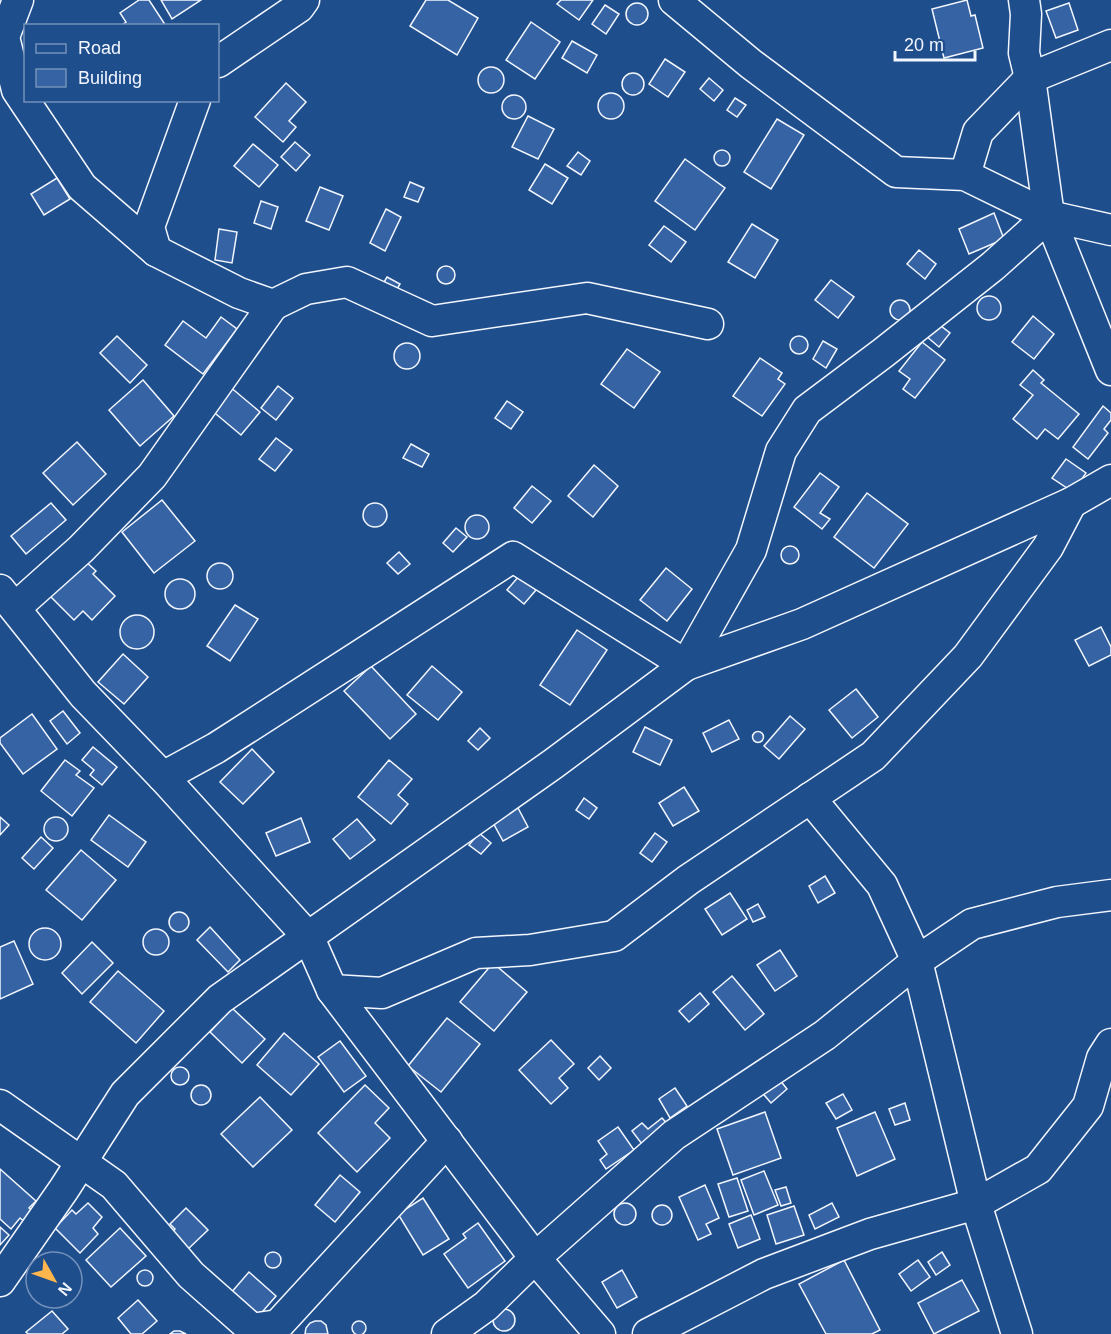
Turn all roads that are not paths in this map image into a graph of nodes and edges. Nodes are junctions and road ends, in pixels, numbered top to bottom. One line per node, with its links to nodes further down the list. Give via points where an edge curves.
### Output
1 (18, 0): 8 (street, via 4,37 17,90)
2 (304, 0): 6 (street)
3 (674, 0): 11 (street, via 751,64 896,172)
4 (1024, 0): 7 (street, via 1024,53)
5 (1111, 45): 7 (street)
6 (219, 61)
7 (1030, 78): 11 (street, via 978,132); 12 (street)
8 (24, 100)
9 (25, 102): 14 (street, via 82,187)
10 (194, 102): 14 (street, via 149,226)
11 (964, 175): 12 (street)
12 (1050, 216): 13 (street); 17 (street); 21 (street, via 956,295 807,410 781,451 751,550)
13 (1111, 230)
14 (156, 252): 15 (street, via 239,293)
15 (273, 305): 16 (street, via 306,289 347,282 432,321 587,298); 20 (street, via 152,476 81,549)
16 (708, 324)
17 (1111, 369)
18 (1111, 480): 19 (street)
19 (1071, 503): 21 (street, via 802,624); 23 (street, via 1048,547 968,656 873,756)
20 (7, 599): 22 (street, via 83,694)
21 (686, 665): 22 (street, via 513,557 216,748); 25 (street)
22 (163, 777): 25 (street)
23 (810, 798): 26 (street, via 882,885); 27 (street, via 688,879 614,936 530,950 476,953 382,993)
24 (1111, 895): 26 (street, via 1057,903 972,924)
25 (309, 938): 27 (street); 31 (street, via 220,999 124,1094)
26 (917, 961): 32 (street); 33 (street, via 825,1035 674,1134)
27 (332, 990): 30 (street)
28 (1111, 1044): 32 (street, via 1102,1058 1088,1106 1038,1169)
29 (0, 1105): 31 (street)
30 (447, 1141): 31 (street, via 278,1324 252,1329 191,1275 114,1185); 33 (street)
31 (81, 1162): 34 (street)
32 (976, 1204): 37 (street, via 870,1234 764,1274); 38 (street)
33 (535, 1258): 35 (street, via 486,1306); 36 (street)
34 (0, 1281)
35 (447, 1334)
36 (600, 1334)
37 (648, 1334)
38 (1017, 1334)

